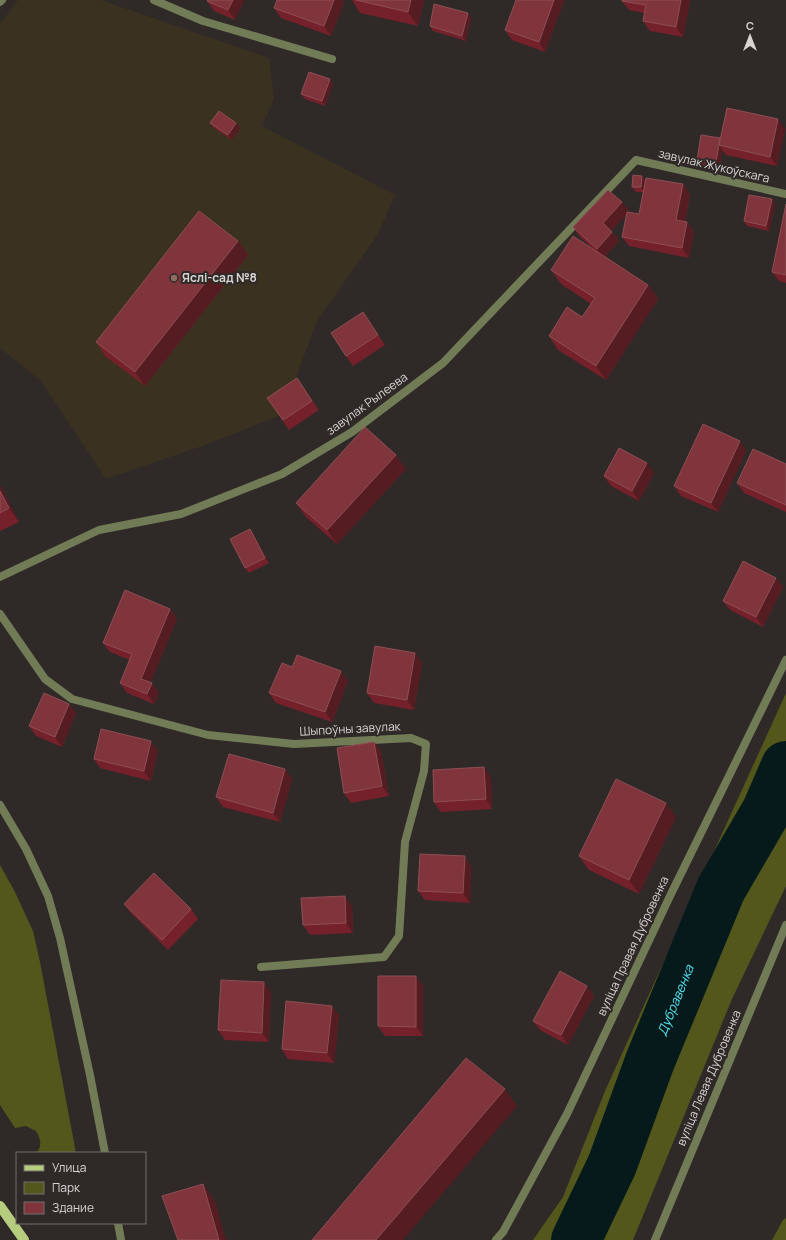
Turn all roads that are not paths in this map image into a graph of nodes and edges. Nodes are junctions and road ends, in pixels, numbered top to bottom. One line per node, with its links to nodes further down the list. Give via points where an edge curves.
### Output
1 (154, 0): 2 (street, via 203,20)
2 (332, 59)
3 (636, 160): 4 (street, завулак Жукоўскага); 5 (street, завулак Рылеева, via 442,363 352,432 282,474 181,514 99,530)
4 (786, 194)
5 (0, 577)
6 (0, 614): 11 (street, Шыпоўны завулак, via 45,679 72,699 208,735 294,744 411,738 426,744 424,771 405,842 399,936 384,957)
7 (786, 660): 17 (street, вуліца Правая Дубровенка, via 567,1114)
8 (0, 804): 12 (street, via 26,849 48,896 89,1068)
9 (786, 925): 10 (street, вуліца Левая Дубровенка)
10 (783, 939): 18 (street, вуліца Левая Дубровенка)
11 (261, 966)
12 (105, 1152)
13 (0, 1206): 15 (main road)
14 (118, 1224): 16 (street)
15 (24, 1240)
16 (121, 1240)
17 (496, 1240)
18 (654, 1240)

